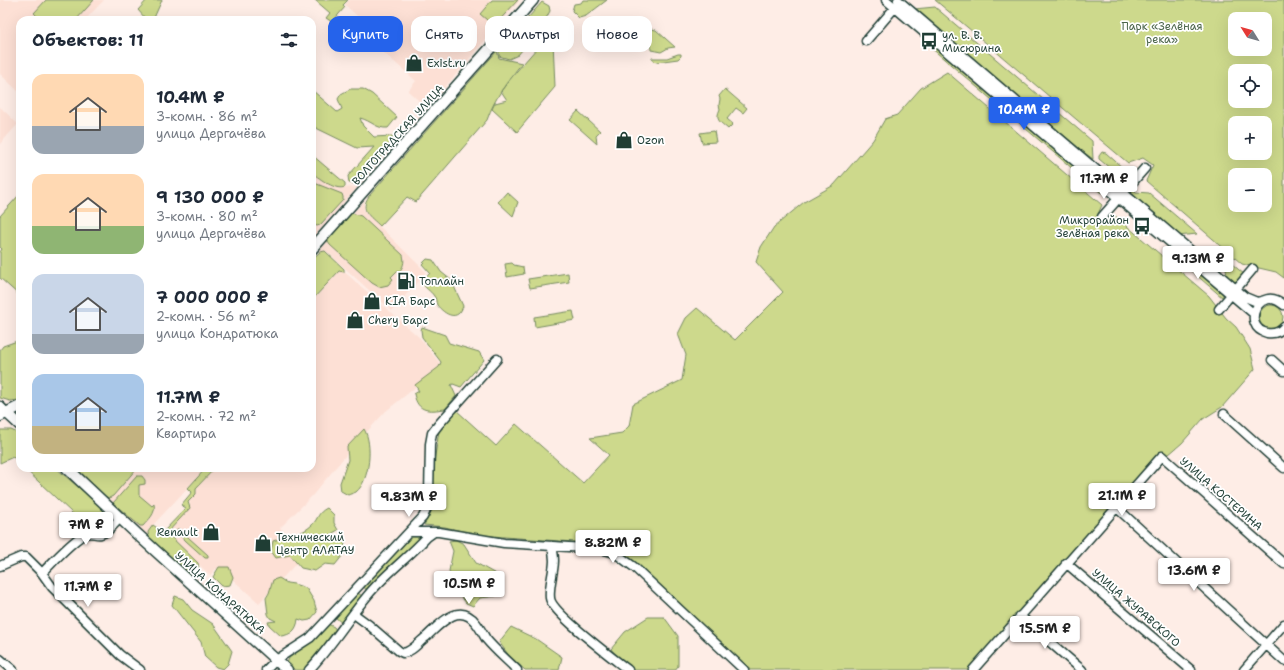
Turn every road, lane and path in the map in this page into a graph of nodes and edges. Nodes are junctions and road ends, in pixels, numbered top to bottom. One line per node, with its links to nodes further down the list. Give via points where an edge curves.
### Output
1 (524, 0): 6 (main road, ВОЛГОГРАДСКАЯ УЛИЦА)
2 (533, 0): 6 (main road, ВОЛГОГРАДСКАЯ УЛИЦА)
3 (886, 0): 4 (street)
4 (899, 3): 5 (street); 8 (street)
5 (866, 41)
6 (479, 57): 10 (main road, ВОЛГОГРАДСКАЯ УЛИЦА); 11 (main road, ВОЛГОГРАДСКАЯ УЛИЦА)
7 (1145, 168): 8 (street)
8 (1121, 196): 9 (street); 13 (street)
9 (1102, 217)
10 (316, 238)
11 (316, 244)
12 (1253, 269): 13 (street)
13 (1234, 292): 14 (street, via 1257,302); 16 (street); 17 (street)
14 (1266, 300): 15 (street, via 1276,300); 17 (street, via 1258,305)
15 (1284, 305)
16 (1219, 309)
17 (1254, 314): 18 (street, via 1257,327 1265,333 1274,333)
18 (1284, 327)
19 (497, 359): 30 (street, via 432,433 427,508)
20 (1272, 360): 21 (street)
21 (1284, 371)
22 (16, 409): 23 (main road)
23 (2, 411): 25 (main road)
24 (1224, 414): 26 (street)
25 (16, 422)
26 (1284, 468)
27 (71, 472): 29 (main road, УЛИЦА КОНДРАТЮКА)
28 (1117, 508): 33 (street); 34 (street, УЛИЦА КОСТЕРИНА, via 1162,456); 40 (street)
29 (120, 518): 36 (street, via 101,534 85,534); 42 (main road, УЛИЦА КОНДРАТЮКА)
30 (410, 532): 31 (street); 42 (street, via 310,638)
31 (434, 532): 32 (street, via 504,543); 37 (street, via 377,585)
32 (551, 546): 50 (street, via 554,560 550,598 553,605 569,622); 51 (street, via 601,549 615,553 634,567)
33 (1066, 563): 38 (street); 54 (street, УЛИЦА ЖУРАВСКОГО)
34 (1284, 564)
35 (0, 566): 36 (street, via 21,557 26,558)
36 (42, 573): 45 (street, via 52,587 120,655)
37 (354, 614): 48 (street); 49 (street, via 403,653 411,650 452,615 467,615 472,618 490,644)
38 (1020, 616): 52 (street); 53 (street)
39 (1284, 624): 40 (street)
40 (1266, 645): 43 (street); 55 (street)
41 (0, 659): 44 (street)
42 (276, 660): 46 (street); 47 (main road, УЛИЦА КОНДРАТЮКА)
43 (1284, 661)
44 (14, 670)
45 (140, 670)
46 (266, 670)
47 (287, 670)
48 (309, 670)
49 (517, 670)
50 (628, 670)
51 (744, 670)
52 (973, 670)
53 (1082, 670)
54 (1191, 670)
55 (1244, 670)

